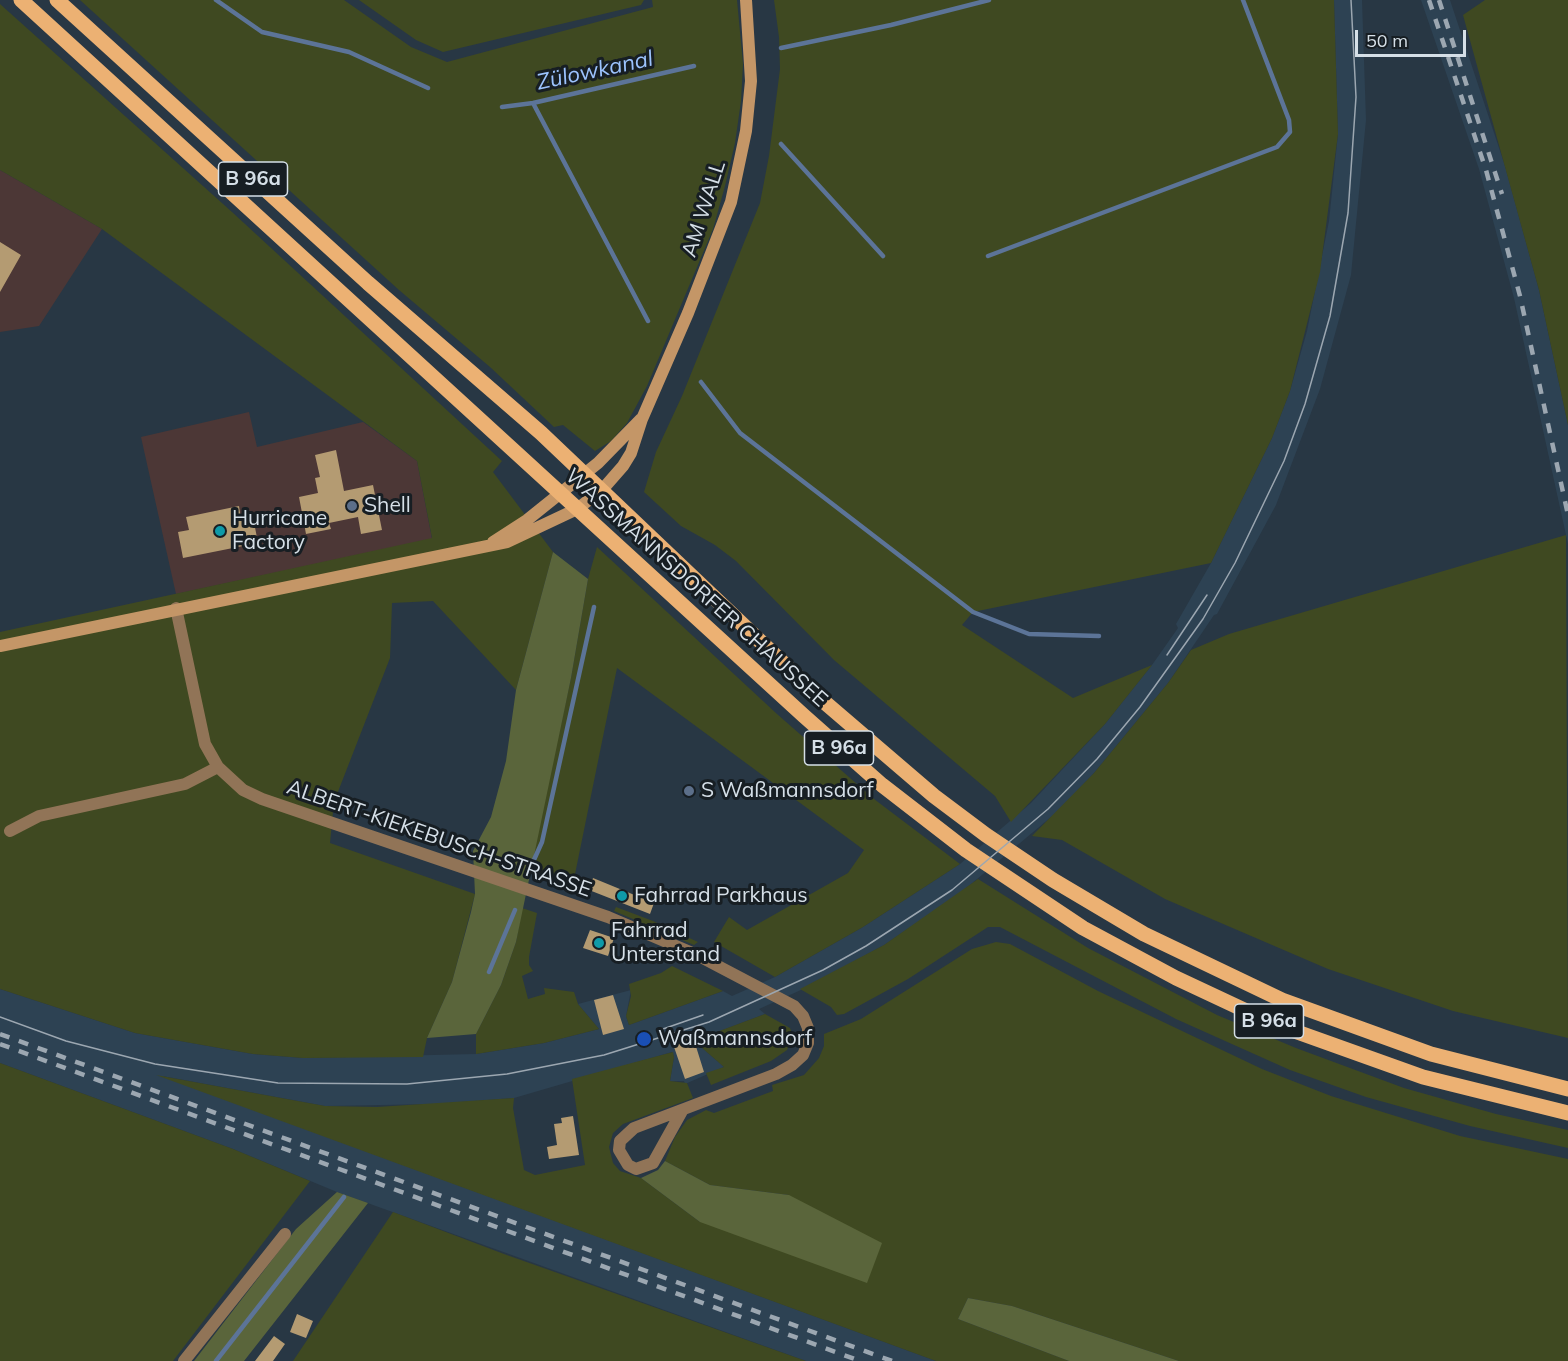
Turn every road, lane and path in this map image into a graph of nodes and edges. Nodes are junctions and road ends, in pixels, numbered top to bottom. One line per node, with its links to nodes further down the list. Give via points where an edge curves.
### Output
1 (21, 0): 7 (main road, WASSMANNSDORFER CHAUSSEE / B 96a)
2 (57, 0): 5 (main road, WASSMANNSDORFER CHAUSSEE / B 96a)
3 (746, 0): 4 (street, AM WALL, via 750,92 731,202)
4 (642, 418): 5 (street, AM WALL); 6 (street, AM WALL, via 631,453)
5 (585, 474): 6 (main road, WASSMANNSDORFER CHAUSSEE / B 96a); 7 (street, AM WALL)
6 (602, 490): 8 (street, AM WALL); 14 (main road, WASSMANNSDORFER CHAUSSEE / B 96a, via 822,700 907,773 1013,854 1144,934 1282,1000 1431,1054)
7 (560, 493): 8 (main road, WASSMANNSDORFER CHAUSSEE / B 96a); 9 (street, AM WALL)
8 (577, 509): 9 (street, AM WALL, via 516,540); 16 (main road, WASSMANNSDORFER CHAUSSEE / B 96a, via 848,756 966,850 1083,928 1272,1023 1423,1077)
9 (491, 543): 10 (street, AM WALL)
10 (176, 608): 11 (street, AM WALL); 12 (street, ALBERT-KIEKEBUSCH-STRASSE, via 201,730)
11 (0, 646)
12 (218, 767): 13 (street, via 185,784 39,816); 15 (street, ALBERT-KIEKEBUSCH-STRASSE, via 243,790 262,799 651,934 780,998 803,1016 808,1043 803,1055 792,1065)
13 (10, 831)
14 (1568, 1089)
15 (682, 1111): 15 (street, ALBERT-KIEKEBUSCH-STRASSE, via 626,1133 619,1150 628,1165 636,1169 653,1163)
16 (1568, 1113)
17 (285, 1234): 18 (street)
18 (184, 1361)

